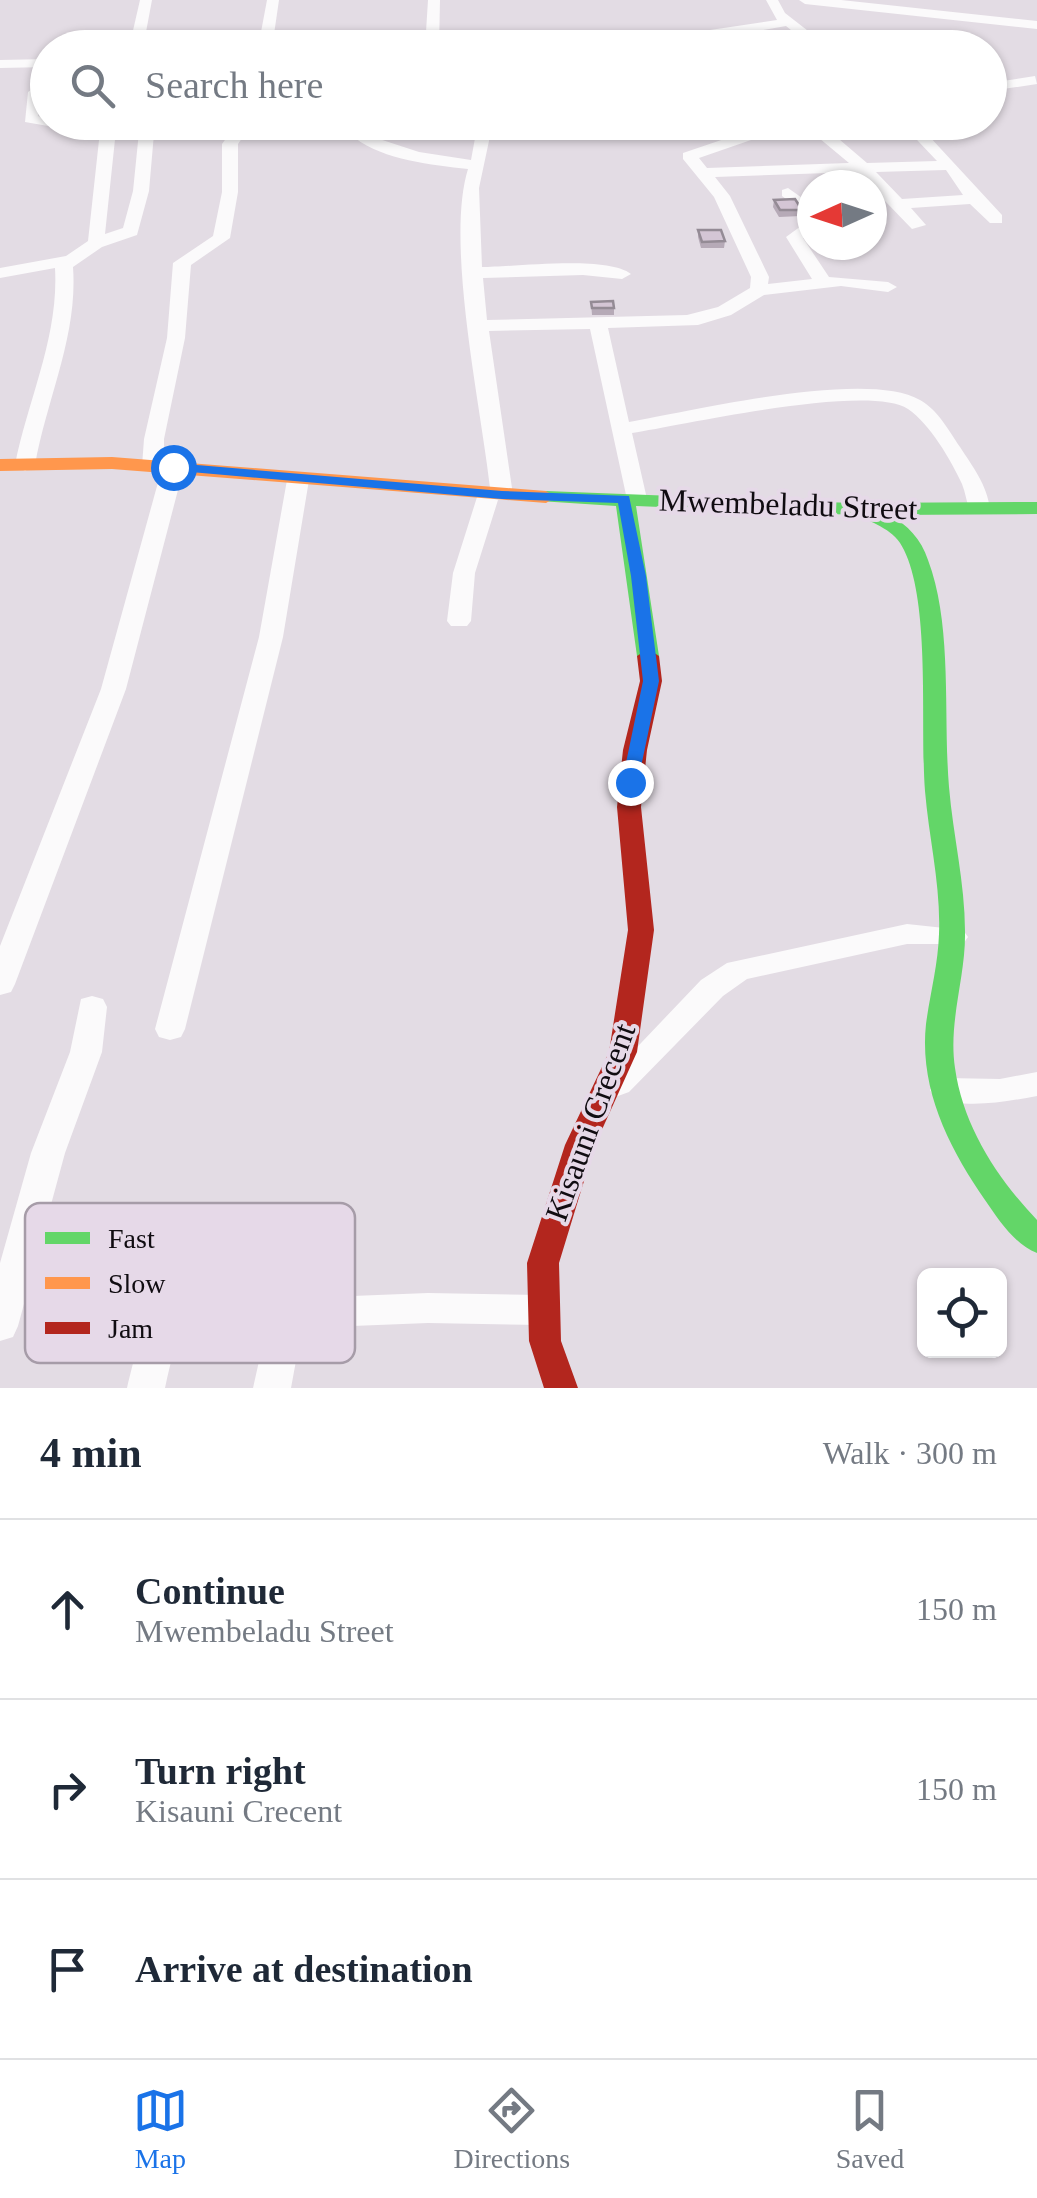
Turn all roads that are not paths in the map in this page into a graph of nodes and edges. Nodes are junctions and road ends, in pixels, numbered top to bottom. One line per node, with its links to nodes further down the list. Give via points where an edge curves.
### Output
1 (146, 0): 8 (street)
2 (274, 0): 9 (street)
3 (434, 0): 10 (street)
4 (772, 0): 6 (street)
5 (805, 0): 7 (street)
6 (789, 22): 11 (street); 12 (street)
7 (1037, 25)
8 (140, 30)
9 (268, 30)
10 (433, 30)
11 (739, 30)
12 (800, 30)
13 (30, 63): 14 (street)
14 (0, 64)
15 (1035, 80): 16 (street)
16 (1007, 84)
17 (107, 140): 35 (street)
18 (145, 140): 35 (street, via 132,228)
19 (233, 140): 49 (street, via 221,238 182,263 176,338 154,439)
20 (366, 140): 25 (street, via 433,162)
21 (483, 140): 25 (street)
22 (733, 140): 28 (street, via 692,153)
23 (832, 140): 27 (street)
24 (926, 140): 26 (street)
25 (478, 165): 39 (street, via 470,192)
26 (950, 165): 27 (street); 30 (street)
27 (863, 167): 28 (street); 32 (street)
28 (703, 174): 43 (street, via 742,233)
29 (788, 193): 31 (street)
30 (974, 198): 32 (street); 33 (street)
31 (797, 200)
32 (897, 204): 34 (street)
33 (996, 219)
34 (918, 225)
35 (96, 242): 36 (street)
36 (66, 260): 38 (street); 48 (street, via 60,332)
37 (809, 260): 41 (street)
38 (0, 272)
39 (472, 273): 40 (street); 45 (street)
40 (622, 274)
41 (824, 283): 42 (street); 43 (street)
42 (888, 286)
43 (759, 290): 44 (street, via 716,318)
44 (598, 323): 45 (street); 46 (street)
45 (480, 326): 51 (street)
46 (621, 429): 52 (street); 55 (street, via 746,408 898,397 930,421 978,492)
47 (0, 465): 48 (street, Mwembeladu Street)
48 (24, 465): 49 (street, Mwembeladu Street)
49 (163, 467): 50 (street, Mwembeladu Street); 57 (street, via 156,522 96,743)
50 (298, 480): 51 (street, Mwembeladu Street); 61 (street, via 272,637)
51 (496, 494): 52 (street, Mwembeladu Street); 56 (street, via 464,573)
52 (630, 499): 54 (street, Mwembeladu Street); 64 (street, Kisauni Crecent, via 651,681 629,807 642,930 623,1052)
53 (1037, 508): 55 (street, Mwembeladu Street)
54 (852, 509): 55 (street, Mwembeladu Street); 58 (street, via 889,519 917,548)
55 (978, 509)
56 (459, 620)
57 (12, 926): 59 (street)
58 (953, 937): 63 (street, via 940,1031); 64 (street, via 907,934 738,970)
59 (0, 984)
60 (92, 1007): 65 (street, via 86,1052)
61 (170, 1029)
62 (1037, 1084): 63 (street, via 1000,1092)
63 (946, 1090): 67 (street, via 984,1175)
64 (604, 1096): 68 (street, Kisauni Crecent, via 550,1233)
65 (34, 1203)
66 (25, 1236): 70 (street)
67 (1037, 1240)
68 (542, 1310): 69 (street); 75 (street, Kisauni Crecent)
69 (355, 1312)
70 (0, 1326)
71 (152, 1363): 73 (street)
72 (277, 1363): 74 (street)
73 (146, 1388)
74 (272, 1388)
75 (560, 1388)

